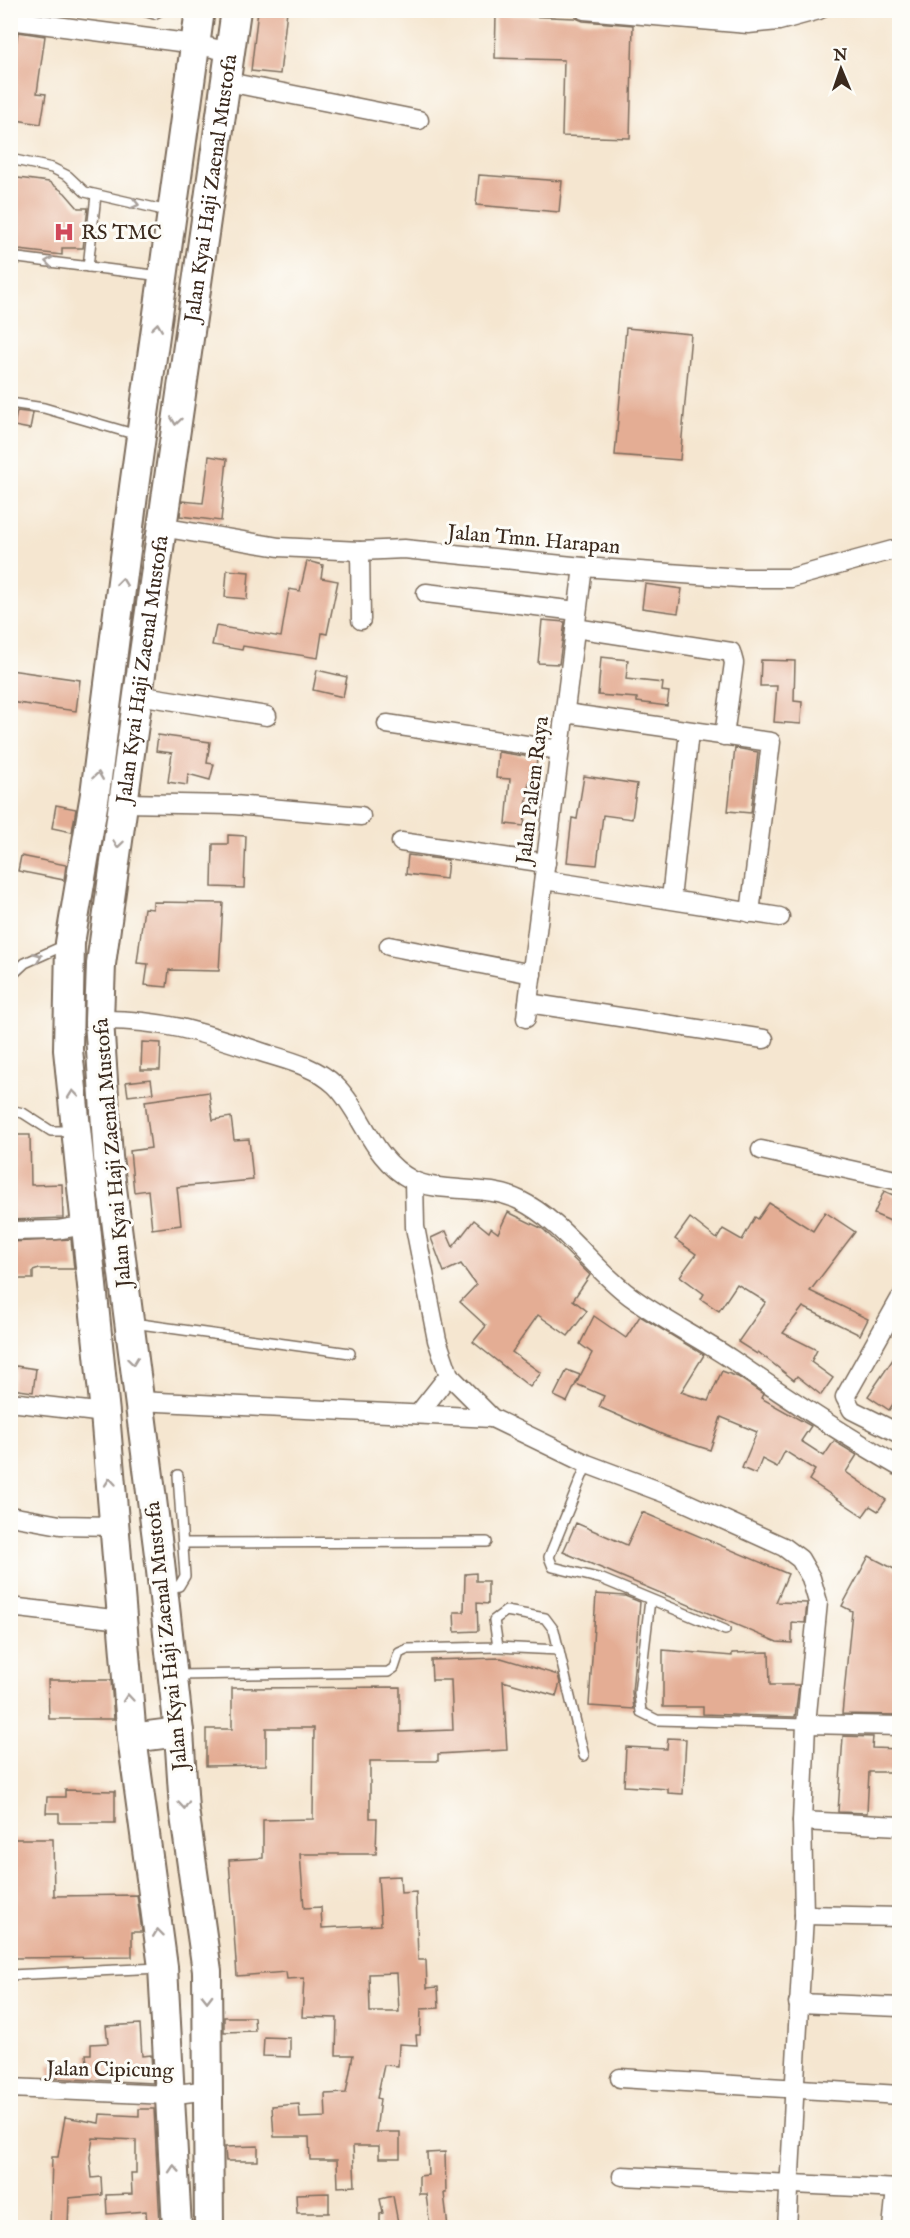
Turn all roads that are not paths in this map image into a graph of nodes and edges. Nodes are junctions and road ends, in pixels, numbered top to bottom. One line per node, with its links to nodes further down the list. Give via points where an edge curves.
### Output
1 (140, 10): 2 (lane, via 154,14)
2 (162, 10)
3 (200, 10): 8 (main road, Jalan Kyai Haji Zaenal Mustofa)
4 (236, 10): 9 (main road, Jalan Kyai Haji Zaenal Mustofa)
5 (584, 10): 6 (street, via 748,24 779,21)
6 (819, 10)
7 (10, 20): 8 (street)
8 (195, 44): 9 (street); 14 (main road, Jalan Kyai Haji Zaenal Mustofa)
9 (230, 52): 10 (main road, Jalan Kyai Haji Zaenal Mustofa)
10 (228, 82): 11 (street); 19 (main road, Jalan Kyai Haji Zaenal Mustofa)
11 (419, 120)
12 (10, 159): 13 (lane, via 52,168 85,192)
13 (96, 195): 14 (lane, one-way to 14); 16 (lane)
14 (173, 213): 17 (main road, Jalan Kyai Haji Zaenal Mustofa)
15 (10, 257): 16 (lane, one-way to 15)
16 (88, 267): 17 (lane)
17 (164, 276): 18 (main road, Jalan Kyai Haji Zaenal Mustofa, one-way to 17)
18 (151, 374): 19 (main road); 21 (main road, Jalan Kyai Haji Zaenal Mustofa)
19 (181, 380): 22 (main road, Jalan Kyai Haji Zaenal Mustofa, one-way to 22)
20 (10, 403): 21 (lane, via 44,408)
21 (142, 436): 25 (main road, Jalan Kyai Haji Zaenal Mustofa)
22 (161, 527): 24 (street, Jalan Tmn. Harapan, via 279,547); 26 (main road, Jalan Kyai Haji Zaenal Mustofa)
23 (900, 548): 27 (street, Jalan Tmn. Harapan, via 791,578)
24 (360, 550): 27 (street, Jalan Tmn. Harapan, via 404,549); 29 (street)
25 (126, 552): 26 (main road); 43 (main road, Jalan Kyai Haji Zaenal Mustofa, one-way to 25)
26 (157, 558): 31 (main road, Jalan Kyai Haji Zaenal Mustofa)
27 (583, 567): 30 (street, Jalan Palem Raya)
28 (426, 593): 30 (street)
29 (361, 620)
30 (577, 620): 32 (street, Jalan Palem Raya); 36 (street, via 731,652 734,658)
31 (138, 695): 33 (street); 38 (main road, Jalan Kyai Haji Zaenal Mustofa)
32 (565, 713): 35 (street); 37 (street, Jalan Palem Raya)
33 (267, 716)
34 (387, 723): 37 (street)
35 (689, 732): 36 (street); 42 (street)
36 (724, 736): 44 (street, via 771,742)
37 (560, 750): 41 (street, Jalan Palem Raya)
38 (123, 803): 39 (street, via 234,805); 46 (main road, Jalan Kyai Haji Zaenal Mustofa, one-way to 46)
39 (361, 816)
40 (401, 842): 41 (street)
41 (545, 872): 42 (street); 49 (street, Jalan Palem Raya)
42 (671, 899): 44 (street)
43 (77, 907): 46 (main road); 47 (main road, Jalan Kyai Haji Zaenal Mustofa)
44 (750, 912): 45 (street)
45 (780, 917)
46 (108, 918): 51 (main road, Jalan Kyai Haji Zaenal Mustofa)
47 (70, 943): 50 (lane, one-way to 47, via 25,963); 54 (main road, Jalan Kyai Haji Zaenal Mustofa, one-way to 47, via 68,1050)
48 (389, 946): 49 (street)
49 (532, 974): 52 (street, Jalan Palem Raya, via 527,1011)
50 (10, 977)
51 (99, 1020): 56 (street, via 184,1027 304,1066 335,1085 376,1148); 59 (main road, Jalan Kyai Haji Zaenal Mustofa)
52 (764, 1039)
53 (10, 1110): 54 (lane, via 23,1113 51,1131)
54 (76, 1131): 58 (main road, Jalan Kyai Haji Zaenal Mustofa)
55 (761, 1150): 57 (street)
56 (414, 1181): 65 (street, via 415,1227 431,1318); 73 (street, via 497,1192 519,1200 558,1227 616,1285 648,1309)
57 (900, 1181)
58 (81, 1194): 59 (main road); 60 (main road, Jalan Kyai Haji Zaenal Mustofa)
59 (113, 1198): 63 (main road, Jalan Kyai Haji Zaenal Mustofa)
60 (86, 1225): 61 (street); 68 (main road, Jalan Kyai Haji Zaenal Mustofa)
61 (10, 1231)
62 (900, 1299): 71 (street, via 845,1397 852,1410)
63 (128, 1322): 64 (lane); 66 (main road, Jalan Kyai Haji Zaenal Mustofa, one-way to 66)
64 (350, 1353)
65 (449, 1375): 69 (street); 70 (street)
66 (138, 1401): 69 (street); 77 (main road, Jalan Kyai Haji Zaenal Mustofa)
67 (10, 1402): 68 (street)
68 (105, 1413): 76 (main road, Jalan Kyai Haji Zaenal Mustofa, one-way to 68)
69 (418, 1413): 70 (street)
70 (492, 1418): 72 (street)
71 (900, 1434)
72 (587, 1464): 81 (lane, via 549,1563 602,1579); 88 (street, via 667,1494 784,1547 800,1559 812,1578 818,1602)
73 (900, 1467)
74 (178, 1475): 77 (lane)
75 (10, 1516): 76 (street, via 60,1525)
76 (114, 1526): 83 (main road, Jalan Kyai Haji Zaenal Mustofa)
77 (170, 1532): 79 (lane); 80 (main road, Jalan Kyai Haji Zaenal Mustofa)
78 (487, 1542): 79 (lane)
79 (183, 1543): 80 (lane)
80 (172, 1562): 87 (main road, Jalan Kyai Haji Zaenal Mustofa, via 162,1592)
81 (650, 1600): 84 (lane); 88 (lane, via 639,1693 641,1712 657,1720)
82 (10, 1607): 83 (street)
83 (122, 1620): 91 (main road, Jalan Kyai Haji Zaenal Mustofa, one-way to 83)
84 (725, 1630)
85 (498, 1647): 86 (lane); 86 (lane, via 494,1620 506,1611 545,1618 554,1630); 87 (lane, via 408,1649 399,1653 394,1668 388,1672)
86 (559, 1650): 92 (lane)
87 (171, 1675): 90 (main road, Jalan Kyai Haji Zaenal Mustofa)
88 (806, 1725): 89 (street); 93 (street)
89 (900, 1726)
90 (179, 1732): 91 (main road); 104 (main road, Jalan Kyai Haji Zaenal Mustofa, one-way to 104, via 184,1809 207,1971)
91 (132, 1738): 97 (main road, Jalan Kyai Haji Zaenal Mustofa, one-way to 91)
92 (584, 1756)
93 (802, 1821): 94 (street); 95 (street)
94 (900, 1826)
95 (804, 1916): 96 (street); 99 (street)
96 (900, 1917)
97 (162, 1967): 98 (lane); 105 (main road, Jalan Kyai Haji Zaenal Mustofa)
98 (10, 1976)
99 (798, 2003): 100 (street); 102 (street)
100 (900, 2007)
101 (620, 2078): 102 (street)
102 (793, 2087): 106 (street); 108 (street)
103 (10, 2088): 105 (street, Jalan Cipicung)
104 (209, 2090): 105 (street, Jalan Cipicung); 111 (main road, Jalan Kyai Haji Zaenal Mustofa)
105 (168, 2095): 110 (main road, Jalan Kyai Haji Zaenal Mustofa, one-way to 105)
106 (900, 2095)
107 (622, 2176): 108 (street)
108 (789, 2185): 109 (street); 112 (street)
109 (898, 2189): 113 (street)
110 (177, 2228)
111 (209, 2228)
112 (787, 2228)
113 (892, 2228)

